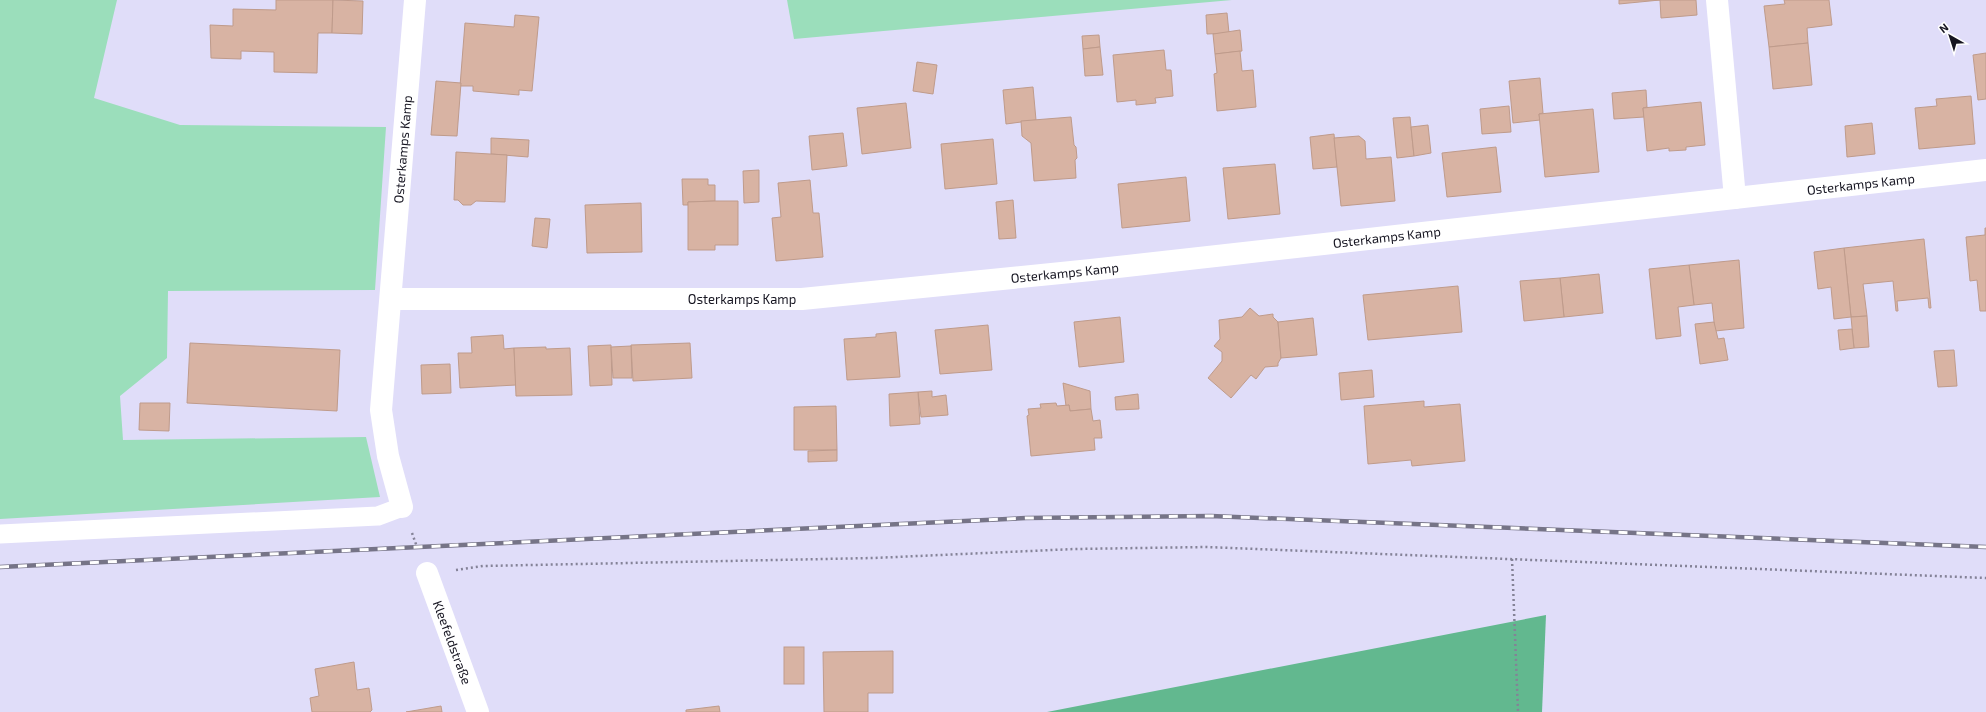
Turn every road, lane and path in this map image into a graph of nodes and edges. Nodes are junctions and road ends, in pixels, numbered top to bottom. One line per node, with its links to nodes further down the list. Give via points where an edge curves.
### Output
1 (415, 0): 5 (street, Osterkamps Kamp)
2 (1717, 0): 4 (street)
3 (1986, 170): 4 (street, Osterkamps Kamp)
4 (1736, 198): 5 (street, Osterkamps Kamp, via 1092,270 802,299)
5 (391, 299): 6 (street, Osterkamps Kamp, via 381,410 388,456)
6 (402, 507): 7 (lane, via 378,516); 9 (path)
7 (0, 534)
8 (1512, 559): 9 (path, via 1191,547 1075,549 873,558 483,566); 10 (path); 12 (path)
9 (423, 564): 11 (street, Kleefeldstraße)
10 (1986, 578)
11 (478, 712)
12 (1518, 712)

